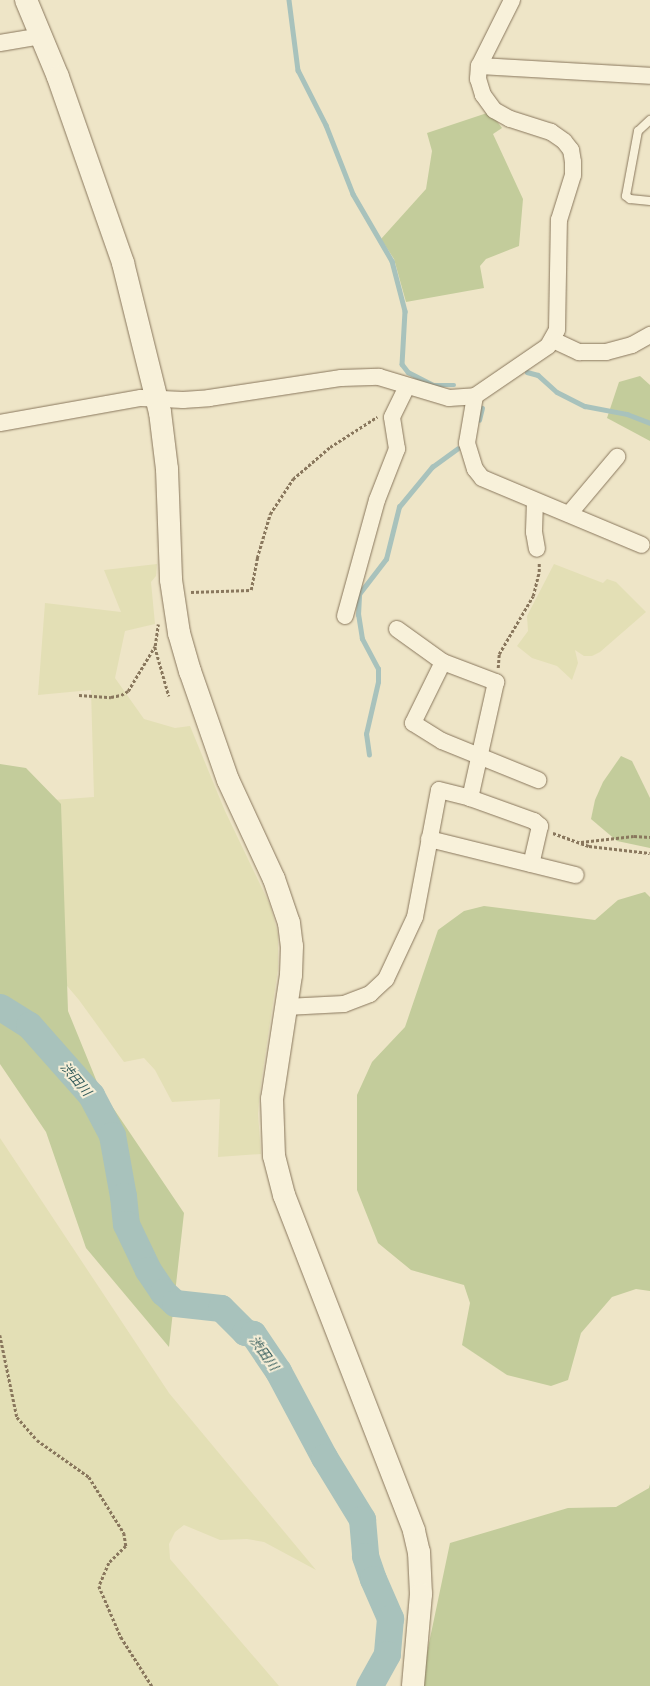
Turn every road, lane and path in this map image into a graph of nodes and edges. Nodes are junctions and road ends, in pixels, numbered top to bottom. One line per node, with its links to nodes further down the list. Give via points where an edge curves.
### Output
1 (26, 0): 3 (street)
2 (512, 0): 5 (street)
3 (42, 36): 4 (street); 13 (street, via 123,262)
4 (0, 43)
5 (479, 66): 6 (street); 10 (street, via 478,79 483,95 494,110 510,119 551,132 564,141 571,150 573,175 559,220 557,330)
6 (650, 76)
7 (650, 120): 8 (lane, via 638,131 626,196 630,199)
8 (650, 201)
9 (650, 335): 10 (street, via 632,345 606,352 579,352)
10 (553, 340): 12 (street)
11 (407, 386): 12 (street, via 449,398); 13 (street, via 379,377 341,378 222,396 183,400); 14 (street)
12 (475, 396): 17 (street, via 466,443 475,469 489,482)
13 (156, 397): 15 (street); 21 (street, via 166,469)
14 (399, 403): 21 (path, via 330,447 293,478 270,514 251,590); 22 (street, via 392,417 397,450 377,500)
15 (0, 423)
16 (617, 457): 18 (street)
17 (535, 502): 18 (street); 20 (street, via 534,532)
18 (569, 514): 19 (street)
19 (642, 545)
20 (537, 549): 25 (path, via 539,572 533,596 499,654)
21 (173, 592): 38 (street, via 179,633 228,780 274,879 289,923 292,960)
22 (345, 616)
23 (397, 628): 24 (street)
24 (443, 662): 25 (street); 28 (street, via 413,723 442,741)
25 (496, 682): 28 (street)
26 (79, 695): 27 (path, via 121,695 136,680 155,646)
27 (169, 696)
28 (482, 756): 29 (street); 30 (street)
29 (538, 780)
30 (470, 798): 31 (street, via 534,821); 33 (street, via 439,790)
31 (540, 826): 34 (path); 36 (street)
32 (650, 836): 34 (path)
33 (429, 839): 36 (street); 38 (street, via 415,917 392,970 380,987 360,999 344,1004)
34 (578, 843): 35 (path)
35 (650, 853)
36 (531, 864): 37 (street)
37 (576, 874)
38 (286, 1007): 41 (street, via 272,1099 274,1156 284,1195 414,1531 419,1552 421,1594)
39 (0, 1335): 40 (path, via 18,1417 38,1440 89,1477 124,1533 126,1546 109,1563 99,1586 121,1637)
40 (152, 1686)
41 (413, 1686)

